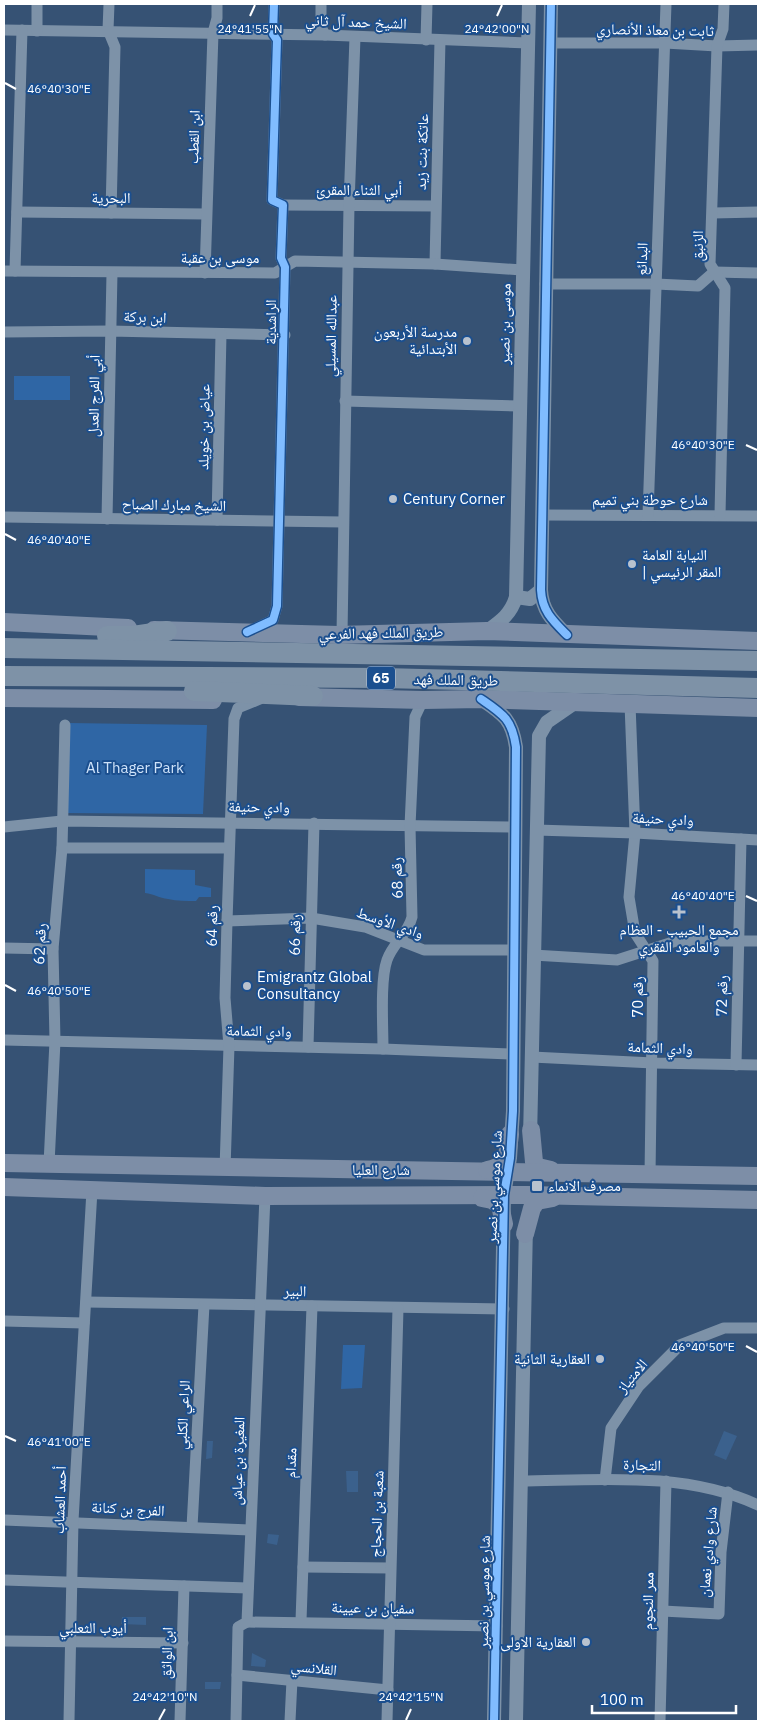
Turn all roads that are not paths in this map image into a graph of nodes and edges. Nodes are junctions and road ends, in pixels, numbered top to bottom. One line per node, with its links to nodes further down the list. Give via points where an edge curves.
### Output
1 (37, 4): 14 (street)
2 (109, 4): 13 (street)
3 (217, 4): 15 (street, ابن القطب)
4 (274, 4): 16 (street)
5 (321, 4): 17 (street, via 321,27)
6 (427, 4): 19 (street)
7 (529, 4): 21 (street, موسى بن نصير)
8 (551, 4): 22 (street)
9 (666, 4): 23 (street, البدائع)
10 (724, 4): 25 (street, الزنبق, via 724,29)
11 (4, 30): 12 (street, الشيخ حمد آل ثاني)
12 (22, 30): 14 (street, الشيخ حمد آل ثاني); 31 (street)
13 (108, 30): 14 (street, الشيخ حمد آل ثاني); 15 (street, الشيخ حمد آل ثاني); 33 (street, via 115,47)
14 (37, 31)
15 (213, 33): 16 (street, الشيخ حمد آل ثاني); 35 (street, ابن القطب)
16 (273, 34): 17 (street, الشيخ حمد آل ثاني); 28 (street, via 277,40 272,200)
17 (325, 35): 18 (street, الشيخ حمد آل ثاني)
18 (355, 37): 19 (street, الشيخ حمد آل ثاني); 29 (street, عبدالله المسيلي)
19 (426, 40): 20 (street, الشيخ حمد آل ثاني)
20 (440, 40): 21 (street, الشيخ حمد آل ثاني); 30 (street, عاتكة بنت زيد)
21 (528, 43): 26 (street, موسى بن نصير)
22 (551, 43): 23 (street, ثابت بن معاذ الأنصاري); 27 (street)
23 (665, 43): 25 (street, ثابت بن معاذ الأنصاري); 46 (street, البدائع)
24 (758, 45): 25 (street, ثابت بن معاذ الأنصاري)
25 (717, 46): 34 (street, الزنبق)
26 (527, 118): 27 (street); 39 (street, موسى بن نصير)
27 (548, 118): 45 (street)
28 (283, 205): 29 (street, أبي الثناء المقرئ); 38 (street, الراشدية, via 281,258)
29 (349, 205): 30 (street, أبي الثناء المقرئ); 36 (street, عبدالله المسيلي)
30 (435, 206): 37 (street, عاتكة بنت زيد)
31 (17, 212): 33 (street, البحرية); 40 (street)
32 (758, 212): 34 (street)
33 (111, 213): 35 (street, البحرية)
34 (713, 213): 41 (street, الزنبق, via 710,264)
35 (206, 214): 43 (street, ابن القطب)
36 (348, 262): 37 (street, موسى بن عقبة); 38 (street, موسى بن عقبة, via 295,261); 52 (street, عبدالله المسيلي)
37 (434, 264): 39 (street, موسى بن عقبة)
38 (285, 267): 43 (street, موسى بن عقبة, via 274,273); 50 (street, الراشدية)
39 (522, 270): 53 (street, موسى بن نصير)
40 (10, 271): 42 (street, موسى بن عقبة)
41 (714, 272): 44 (street); 46 (street, via 698,286); 56 (street, الزنبق, via 725,288)
42 (112, 273): 43 (street, موسى بن عقبة); 47 (street, أبي الفرج العدل)
43 (205, 273)
44 (758, 273)
45 (545, 284): 46 (street); 54 (street)
46 (656, 284): 55 (street, البدائع)
47 (110, 330): 48 (street, ابن بركة); 49 (street, ابن بركة); 59 (street, أبي الفرج العدل)
48 (4, 332): 51 (street)
49 (221, 334): 50 (street, ابن بركة); 60 (street, عياض بن خويلد)
50 (285, 335): 61 (street, الراشدية)
51 (4, 337)
52 (345, 401): 53 (street); 62 (street, عبدالله المسيلي)
53 (520, 406): 64 (street, موسى بن نصير)
54 (542, 515): 55 (street, شارع حوطة بني تميم); 63 (street)
55 (648, 515): 56 (street, شارع حوطة بني تميم)
56 (720, 515): 57 (street, شارع حوطة بني تميم)
57 (758, 516)
58 (4, 518): 59 (street, الشيخ مبارك الصباح)
59 (107, 519): 60 (street, الشيخ مبارك الصباح)
60 (217, 520): 61 (street, الشيخ مبارك الصباح)
61 (280, 522): 62 (street, الشيخ مبارك الصباح); 68 (street, الراشدية, via 278,606 272,620)
62 (343, 522): 69 (street, عبدالله المسيلي)
63 (541, 590): 64 (street, via 530,599); 70 (street, via 548,616)
64 (516, 597): 67 (street, موسى بن نصير, via 506,617)
65 (4, 622): 66 (main road, طريق الملك فهد الفرعي)
66 (167, 631): 68 (main road, طريق الملك فهد الفرعي); 71 (highway, via 133,636 65,635)
67 (487, 631): 69 (main road, طريق الملك فهد الفرعي); 70 (main road, طريق الملك فهد الفرعي)
68 (247, 632): 69 (main road, طريق الملك فهد الفرعي)
69 (342, 635)
70 (567, 635): 72 (main road, طريق الملك فهد الفرعي)
71 (4, 639)
72 (758, 641)
73 (4, 648): 74 (highway, طريق الملك فهد / 65)
74 (758, 661)
75 (4, 676): 76 (highway, طريق الملك فهد / 65)
76 (30, 677): 77 (highway, طريق الملك فهد / 65, via 384,678); 78 (highway, via 74,685)
77 (758, 688)
78 (313, 696): 80 (main road); 82 (main road)
79 (4, 698): 80 (main road)
80 (260, 699): 90 (street, رقم 64, via 238,708 234,719)
81 (482, 699): 82 (main road); 83 (main road); 87 (street, شارع موسي بن نصير, via 505,716 513,729)
82 (423, 700): 92 (street, رقم 68, via 415,717)
83 (576, 702): 84 (main road); 88 (street, via 547,722 539,736)
84 (630, 704): 85 (main road); 96 (street, رقم 70)
85 (758, 708)
86 (65, 725): 89 (street, رقم 62)
87 (516, 747): 88 (street, via 521,741 528,740); 94 (street, شارع موسي بن نصير)
88 (539, 748): 95 (street)
89 (62, 820): 90 (street, وادي حنيفة); 93 (street, وادي حنيفة); 99 (street, رقم 62)
90 (230, 822): 91 (street, وادي حنيفة); 100 (street, رقم 64)
91 (314, 823): 92 (street, وادي حنيفة); 101 (street, رقم 66)
92 (410, 826): 94 (street, وادي حنيفة); 103 (street, رقم 68, via 412,917)
93 (4, 827)
94 (515, 827): 108 (street, شارع موسي بن نصير)
95 (536, 830): 96 (street, وادي حنيفة); 110 (street)
96 (634, 832): 97 (street, وادي حنيفة); 109 (street, رقم 70, via 629,897 635,933)
97 (741, 839): 98 (street, وادي حنيفة); 105 (street, رقم 72)
98 (758, 840)
99 (62, 848): 100 (street); 107 (street, رقم 62)
100 (229, 848): 102 (street, رقم 64)
101 (310, 918): 102 (street, وادي الأوسط); 103 (street, وادي الأوسط, via 364,927); 114 (street, رقم 66)
102 (227, 921): 113 (street, رقم 64, via 225,998)
103 (400, 940): 108 (street, وادي الأوسط, via 424,950); 115 (street, رقم 68, via 389,954 385,968)
104 (758, 941): 105 (street)
105 (738, 942): 109 (street, via 676,940); 119 (street, رقم 72)
106 (4, 948): 107 (street)
107 (53, 949): 112 (street, رقم 62)
108 (514, 950): 116 (street, شارع موسي بن نصير)
109 (646, 950): 110 (street, via 617,960); 118 (street, رقم 70, via 653,961)
110 (533, 955): 117 (street)
111 (4, 1040): 112 (street, وادي الثمامة)
112 (55, 1041): 113 (street, وادي الثمامة); 124 (street, رقم 62)
113 (228, 1046): 114 (street, وادي الثمامة); 125 (street, رقم 64)
114 (308, 1047): 115 (street, وادي الثمامة)
115 (383, 1049): 116 (street, وادي الثمامة)
116 (513, 1054): 122 (street, شارع موسي بن نصير)
117 (532, 1057): 118 (street, وادي الثمامة); 121 (street)
118 (653, 1063): 119 (street, وادي الثمامة); 130 (street, رقم 70)
119 (736, 1065): 120 (street, وادي الثمامة)
120 (758, 1065)
121 (531, 1130): 128 (street); 129 (main road, via 534,1162 538,1167)
122 (510, 1134): 126 (main road, via 504,1163 500,1167); 127 (street, شارع موسي بن نصير)
123 (4, 1163): 124 (main road, شارع العليا)
124 (49, 1164): 125 (main road, شارع العليا)
125 (226, 1169): 126 (main road, شارع العليا)
126 (479, 1171): 127 (main road, شارع العليا)
127 (508, 1171): 128 (main road, شارع العليا); 134 (street, شارع موسي بن نصير)
128 (529, 1171): 129 (main road, شارع العليا); 135 (street)
129 (561, 1173): 130 (main road, شارع العليا); 137 (main road, via 538,1175 533,1181 535,1192)
130 (650, 1174): 131 (main road, شارع العليا)
131 (758, 1176)
132 (4, 1187): 133 (main road, شارع العليا)
133 (92, 1190): 136 (main road, شارع العليا); 144 (street, أحمد العشاب)
134 (504, 1195): 135 (main road, شارع العليا); 139 (main road, شارع العليا); 142 (street, شارع موسي بن نصير)
135 (528, 1195): 137 (main road, شارع العليا); 141 (street)
136 (264, 1196): 139 (main road, شارع العليا); 146 (street, المغيرة بن عياش)
137 (551, 1196): 138 (main road, شارع العليا)
138 (570, 1196): 140 (main road, شارع العليا); 143 (main road, via 537,1201)
139 (472, 1197): 142 (main road, via 497,1202)
140 (758, 1200)
141 (526, 1215): 142 (street, via 523,1204 511,1200 506,1203); 143 (street)
142 (504, 1221): 149 (street, شارع موسي بن نصير)
143 (525, 1234): 154 (street)
144 (86, 1302): 145 (street, البير); 151 (street, أحمد العشاب)
145 (204, 1305): 146 (street, البير); 160 (street, الراعي الكلبي)
146 (259, 1305): 147 (street, البير); 161 (street, المغيرة بن عياش)
147 (312, 1306): 148 (street, البير); 162 (street, مقدام)
148 (398, 1308): 149 (street, البير); 163 (street, شعبة بن الحجاج)
149 (504, 1309): 172 (street, شارع موسي بن نصير)
150 (4, 1321): 151 (street)
151 (84, 1323): 159 (street, أحمد العشاب)
152 (758, 1328): 153 (street, الامتياز, via 724,1328 680,1345 639,1386 611,1428)
153 (605, 1480): 154 (street, التجارة); 155 (street, التجارة)
154 (520, 1481): 185 (street)
155 (666, 1481): 156 (street, التجارة); 168 (street, ممر النجوم)
156 (728, 1492): 157 (street, التجارة); 168 (street, شارع وادي نعمان, via 718,1614)
157 (758, 1505)
158 (4, 1520): 159 (street, الفرج بن كنانة)
159 (74, 1521): 160 (street, الفرج بن كنانة); 165 (street, أحمد العشاب)
160 (192, 1527): 161 (street, الفرج بن كنانة)
161 (250, 1530): 167 (street, المغيرة بن عياش)
162 (302, 1567): 163 (street); 169 (street, مقدام)
163 (390, 1568): 171 (street, شعبة بن الحجاج)
164 (4, 1580): 165 (street)
165 (73, 1581): 166 (street); 174 (street, أحمد العشاب)
166 (184, 1586): 167 (street); 175 (street, ابن الواثق)
167 (248, 1588): 170 (street, المغيرة بن عياش)
168 (663, 1611): 186 (street, ممر النجوم)
169 (301, 1621): 170 (street, سفيان بن عيينة); 171 (street, سفيان بن عيينة)
170 (247, 1622): 176 (street, المغيرة بن عياش, via 238,1627)
171 (389, 1624): 172 (street, سفيان بن عيينة); 178 (street, شعبة بن الحجاج)
172 (497, 1626): 184 (street, شارع موسي بن نصير)
173 (4, 1641): 174 (street, أيوب الثعلبي)
174 (72, 1643): 175 (street, أيوب الثعلبي); 179 (street, أحمد العشاب)
175 (183, 1643): 180 (street, ابن الواثق)
176 (237, 1675): 177 (street, القلانسي); 181 (street, المغيرة بن عياش)
177 (292, 1680): 178 (street, القلانسي); 182 (street)
178 (388, 1690): 183 (street, شعبة بن الحجاج)
179 (69, 1721)
180 (180, 1721)
181 (236, 1721)
182 (290, 1721)
183 (387, 1721)
184 (494, 1721)
185 (516, 1721)
186 (660, 1721)

